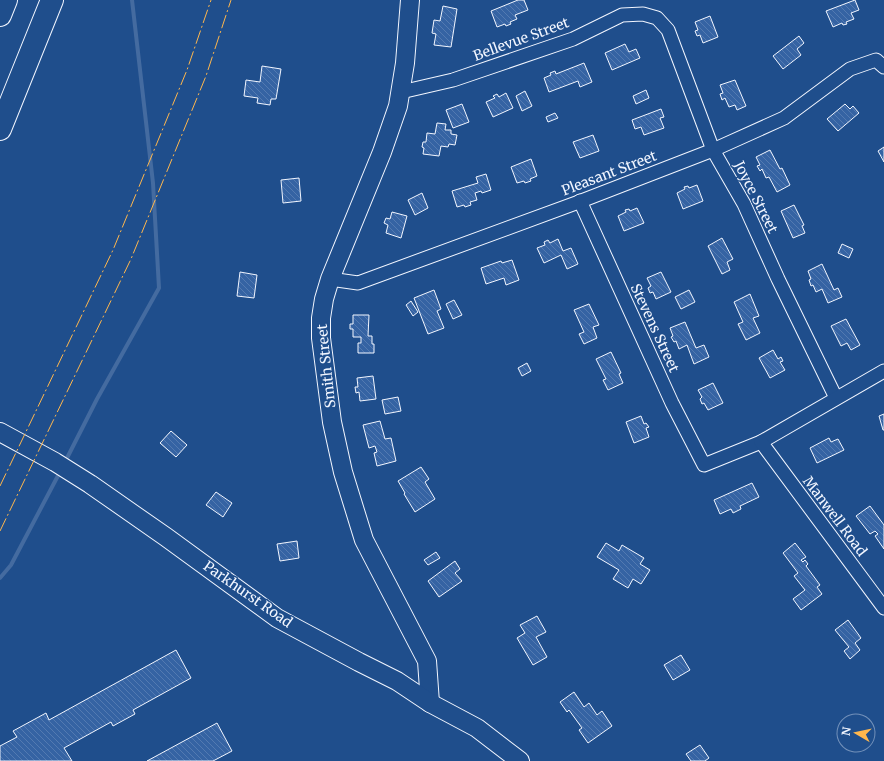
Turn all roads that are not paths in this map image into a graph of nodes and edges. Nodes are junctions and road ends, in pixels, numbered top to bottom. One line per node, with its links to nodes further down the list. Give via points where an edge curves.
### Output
1 (6, 0): 4 (highway)
2 (52, 0): 8 (highway)
3 (410, 0): 7 (street, Smith Street)
4 (0, 15)
5 (649, 15): 7 (street, Bellevue Street, via 622,15 558,44 453,80); 9 (street, Joyce Street, via 657,18 668,30)
6 (884, 67): 9 (street, Pleasant Street, via 876,60 850,69 784,118)
7 (401, 92): 11 (street, Smith Street, via 382,152)
8 (0, 129)
9 (714, 150): 10 (street, Pleasant Street); 13 (street, Joyce Street, via 744,204)
10 (580, 202): 11 (street, Pleasant Street, via 358,283); 15 (street, Stevens Street, via 672,403 704,466)
11 (330, 279): 17 (street, Smith Street, via 321,318 321,338 332,422 343,472 364,540 427,661)
12 (884, 371): 13 (street)
13 (836, 398): 15 (street)
14 (0, 432): 17 (street, Parkhurst Road, via 90,484 277,618 397,681)
15 (761, 442): 16 (street, Manwell Road)
16 (884, 608)
17 (430, 703): 18 (street, Parkhurst Road, via 477,728)
18 (520, 761)

